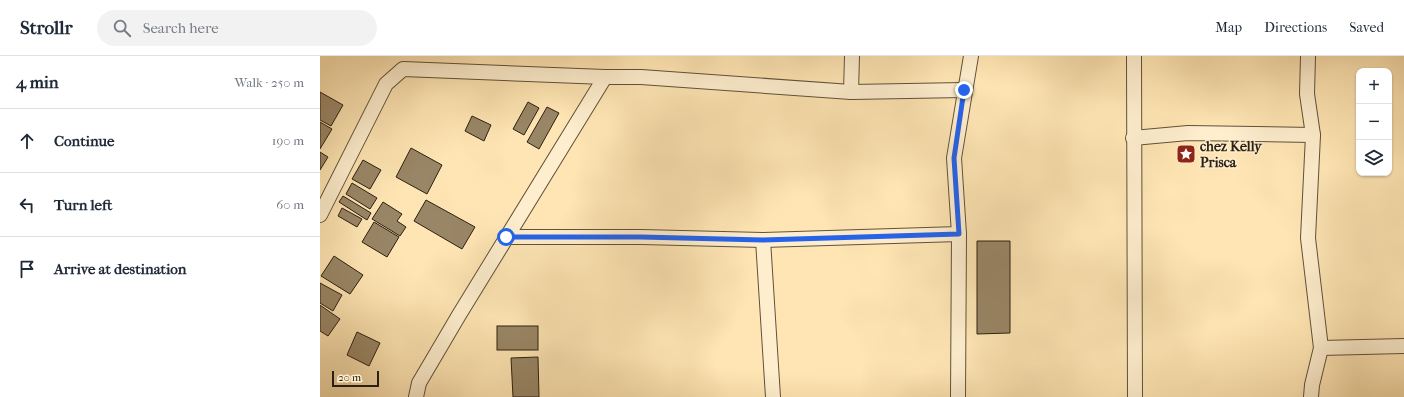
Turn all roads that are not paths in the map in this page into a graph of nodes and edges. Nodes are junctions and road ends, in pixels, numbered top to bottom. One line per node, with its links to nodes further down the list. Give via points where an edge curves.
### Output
1 (852, 56): 7 (street)
2 (971, 56): 6 (street)
3 (1134, 56): 9 (street)
4 (1308, 56): 8 (street, via 1307,94)
5 (604, 77): 7 (street, via 641,77); 10 (street, via 403,68 386,84); 12 (street)
6 (964, 90): 7 (street); 11 (street, via 954,158)
7 (851, 92)
8 (1313, 135): 9 (street, via 1188,133); 15 (street, via 1308,238)
9 (1133, 138): 19 (street)
10 (320, 215)
11 (959, 234): 13 (street); 18 (street)
12 (506, 237): 13 (street); 16 (street, via 423,376)
13 (763, 240): 17 (street)
14 (1404, 346): 15 (street)
15 (1321, 348): 20 (street)
16 (416, 397)
17 (773, 397)
18 (958, 397)
19 (1135, 397)
20 (1311, 397)

